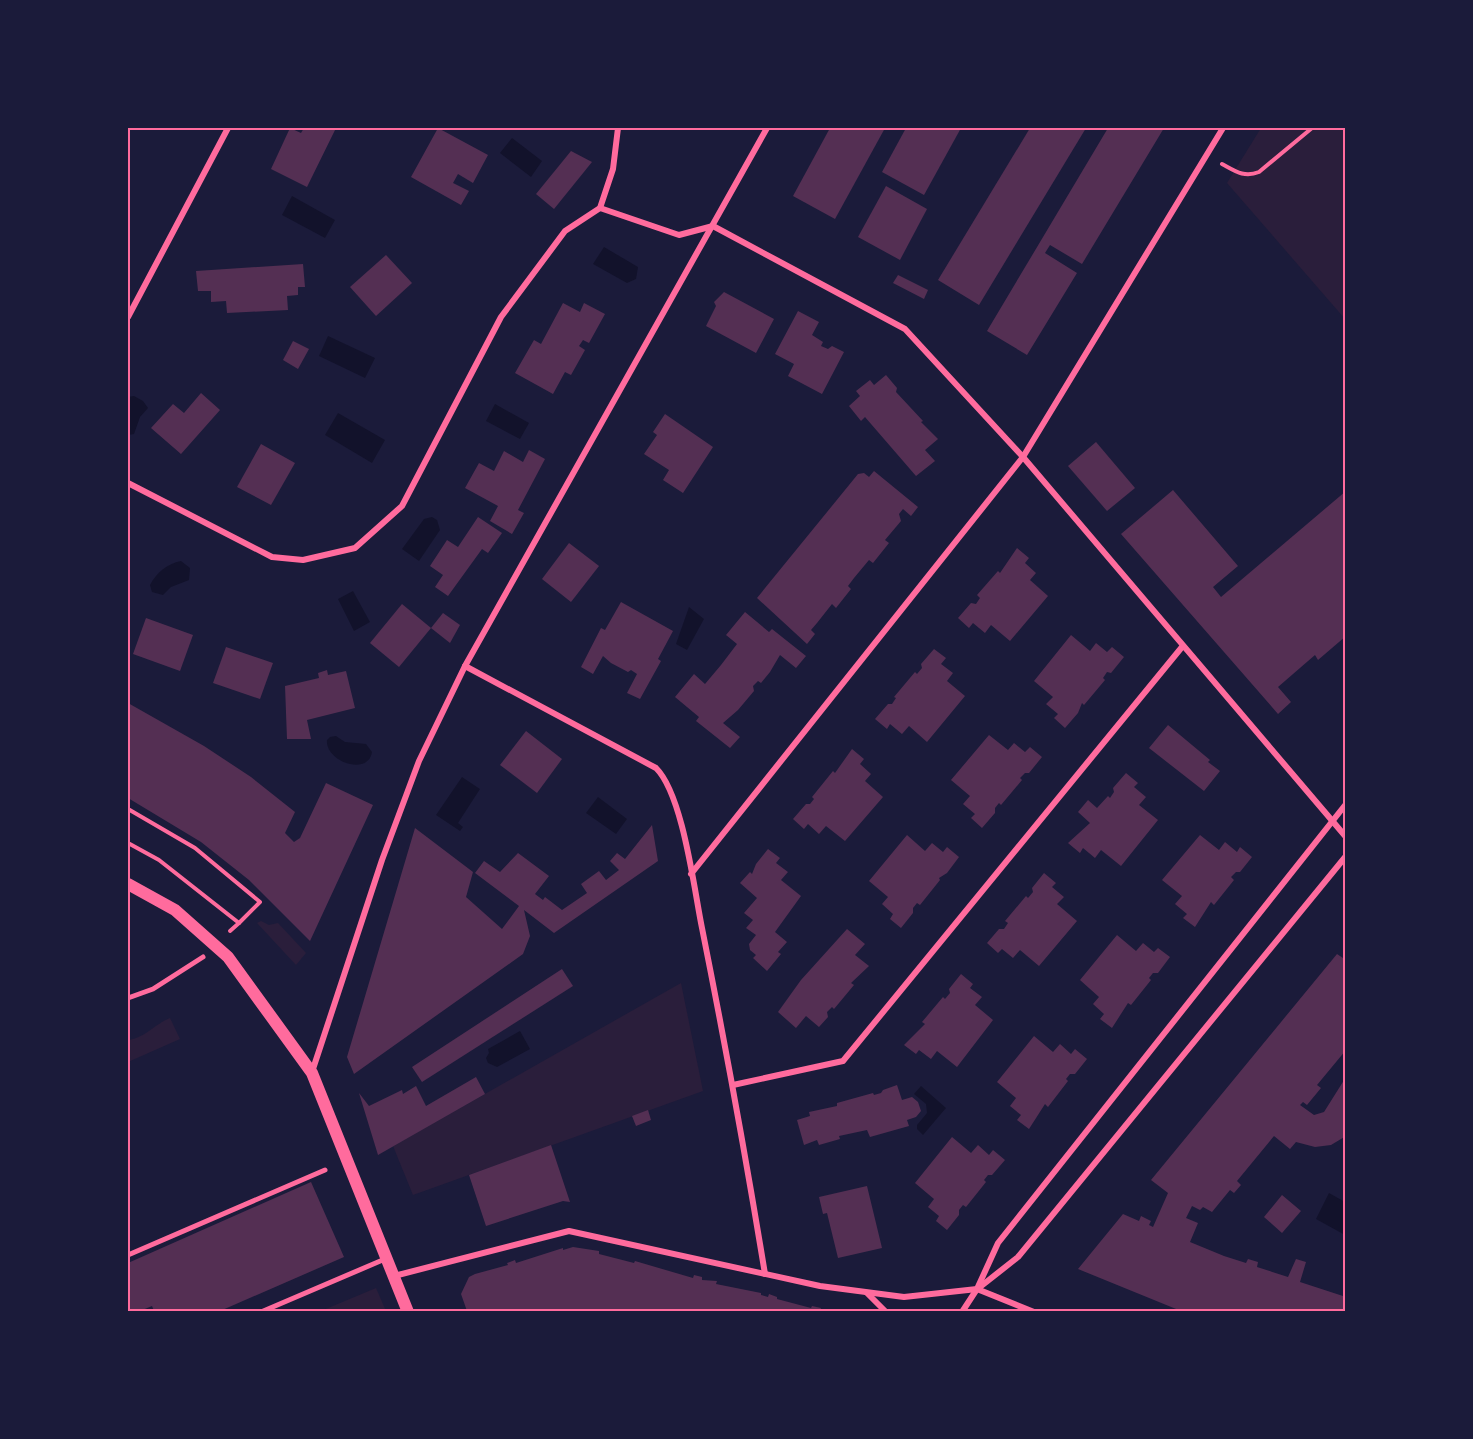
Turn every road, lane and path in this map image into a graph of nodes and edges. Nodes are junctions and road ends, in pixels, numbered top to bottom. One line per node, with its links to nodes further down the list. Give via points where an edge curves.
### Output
1 (228, 128): 9 (street)
2 (618, 128): 7 (street, via 614,169)
3 (767, 128): 8 (street)
4 (1223, 128): 6 (street)
5 (1312, 128): 6 (path, via 1251,175)
6 (1206, 155): 10 (street)
7 (600, 208): 8 (street, via 679,235); 11 (street, via 566,231 501,317 402,506 355,548 303,560 272,557)
8 (713, 226): 10 (street, via 905,329); 13 (street)
9 (128, 317)
10 (1023, 457): 12 (street); 20 (street)
11 (128, 483)
12 (1182, 647): 16 (street); 27 (street, via 843,1062)
13 (465, 666): 20 (street, via 656,768 673,797); 26 (street, via 419,761)
14 (1346, 804): 16 (street)
15 (128, 809): 22 (path, via 195,848 260,902)
16 (1332, 821): 17 (street); 33 (street, via 998,1243)
17 (1346, 837)
18 (128, 843): 22 (path, via 159,860)
19 (1346, 856): 33 (street, via 1018,1257)
20 (692, 874): 27 (street)
21 (128, 884): 23 (main road, via 175,910)
22 (238, 923): 23 (path)
23 (215, 945): 26 (main road, via 250,985)
24 (203, 957): 25 (street, via 153,989)
25 (128, 998)
26 (312, 1073): 30 (main road)
27 (733, 1085): 31 (street)
28 (325, 1170): 29 (street)
29 (128, 1255)
30 (385, 1259): 32 (main road); 35 (street)
31 (765, 1274): 32 (street, via 569,1231); 34 (street)
32 (393, 1276): 36 (main road)
33 (978, 1289): 34 (street, via 904,1298); 38 (street); 39 (street)
34 (866, 1292): 37 (street)
35 (261, 1311)
36 (408, 1311)
37 (886, 1311)
38 (962, 1311)
39 (1034, 1311)

